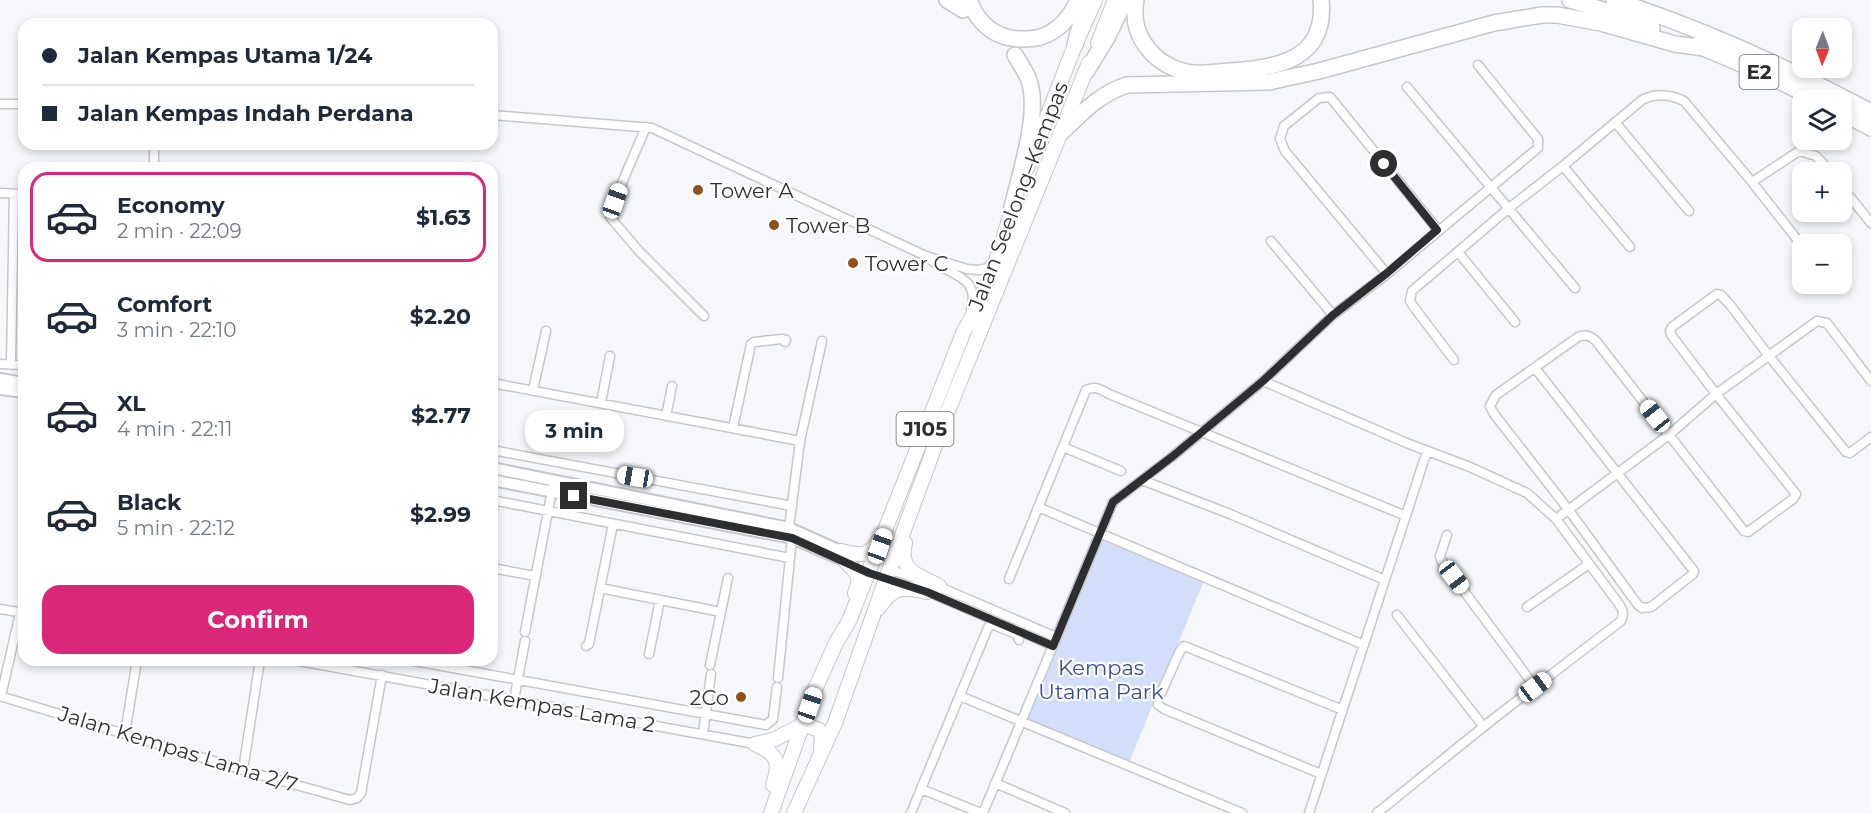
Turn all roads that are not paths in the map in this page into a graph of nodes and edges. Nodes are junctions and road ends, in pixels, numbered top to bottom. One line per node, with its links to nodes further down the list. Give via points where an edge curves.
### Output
1 (947, 0): 12 (highway)
2 (1078, 0): 12 (highway, via 1058,28 1047,35 1014,40 986,27)
3 (1087, 0): 14 (highway)
4 (1095, 0): 14 (main road, J105)
5 (1115, 0): 17 (main road, J105)
6 (1125, 0): 17 (highway)
7 (1136, 0): 8 (highway, via 1136,24 1149,52 1177,70 1196,73 1257,70 1294,59 1316,34)
8 (1321, 0)
9 (1570, 0): 13 (highway, E2)
10 (1614, 0): 13 (highway, E2, via 1648,11)
11 (1642, 0): 13 (highway, via 1684,18)
12 (966, 5)
13 (1707, 42): 19 (highway, E2); 22 (highway, E2, via 1794,73); 28 (highway, via 1675,44 1601,23 1550,15 1529,16 1269,82 1127,85 1101,95)
14 (1075, 45): 36 (main road, Jalan Seelong–Kempas / J105)
15 (1016, 55): 36 (highway, via 1030,82 1033,100)
16 (1478, 65): 32 (street, via 1539,144)
17 (1086, 72): 28 (main road, Jalan Seelong–Kempas / J105)
18 (1407, 87): 32 (street)
19 (1797, 90)
20 (0, 104): 21 (street)
21 (18, 104)
22 (1871, 112)
23 (498, 115): 26 (street)
24 (1852, 118): 27 (highway)
25 (1615, 122): 30 (street); 31 (street, via 1650,96 1669,95 1684,101); 38 (street)
26 (646, 127): 47 (street); 51 (street, via 610,217)
27 (1871, 128)
28 (1060, 133): 75 (main road, Jalan Seelong–Kempas / J105)
29 (1822, 162): 31 (street, via 1816,156 1799,152)
30 (1563, 165): 37 (street); 44 (street)
31 (1752, 182): 42 (street)
32 (1490, 187): 37 (street); 41 (street)
33 (0, 194): 34 (street)
34 (18, 194)
35 (1852, 199): 40 (street)
36 (1012, 207): 46 (main road, Jalan Seelong–Kempas / J105)
37 (1509, 208): 45 (street); 49 (street)
38 (1689, 211)
39 (18, 215): 61 (street)
40 (1871, 223)
41 (1437, 230): 48 (street); 48 (street, via 1330,97 1319,98 1289,121 1280,139 1285,151)
42 (1793, 234)
43 (1271, 241): 50 (street)
44 (1630, 247)
45 (1458, 252): 52 (street); 59 (street, via 1410,296 1413,306)
46 (998, 253): 47 (street, via 989,266 979,270); 54 (main road, Jalan Seelong–Kempas / J105, via 983,295)
47 (926, 256): 54 (street, via 973,289)
48 (1387, 273): 50 (street)
49 (1575, 288)
50 (1333, 315): 65 (street)
51 (704, 316)
52 (1515, 322)
53 (546, 331): 71 (street)
54 (964, 331): 91 (main road, Jalan Seelong–Kempas / J105)
55 (822, 341): 81 (street)
56 (785, 342): 77 (street, via 782,339 751,344)
57 (610, 356): 74 (street)
58 (1769, 356): 66 (street, via 1812,323 1827,323); 73 (street); 73 (street, via 1721,295 1712,296 1670,331); 80 (street, via 1847,453)
59 (1454, 360)
60 (0, 364): 61 (street)
61 (11, 365): 62 (street)
62 (18, 365)
63 (1535, 368): 79 (street, via 1585,335 1596,341); 87 (street); 95 (street, via 1496,395 1490,406)
64 (0, 379): 67 (street)
65 (1263, 381): 78 (street); 84 (street)
66 (1871, 381)
67 (18, 382)
68 (498, 383): 71 (street)
69 (672, 386): 76 (street)
70 (0, 389): 72 (street)
71 (533, 390): 74 (street)
72 (18, 391)
73 (1716, 394): 79 (street); 79 (street, via 1795,497 1748,532 1744,531)
74 (601, 403): 76 (street)
75 (947, 413): 108 (main road, Jalan Seelong–Kempas / J105); 114 (main road, via 936,463 904,546 905,565)
76 (666, 416): 77 (street)
77 (733, 428): 81 (street)
78 (1200, 432): 82 (street, via 1090,388); 88 (street); 97 (street)
79 (1670, 434): 87 (street)
80 (1871, 437)
81 (800, 441): 93 (street)
82 (1063, 447): 86 (street); 94 (street)
83 (498, 451): 93 (street)
84 (1427, 451): 97 (street); 98 (street, via 1527,492)
85 (498, 470): 90 (street)
86 (1120, 471)
87 (1618, 472): 95 (street); 95 (street, via 1694,571 1651,607 1638,605)
88 (1142, 480): 101 (street, via 1113,502); 112 (street)
89 (498, 481): 90 (street)
90 (553, 486): 96 (street); 100 (street)
91 (899, 493): 103 (main road, via 872,550 863,555); 106 (main road, Jalan Seelong–Kempas / J105)
92 (498, 501): 96 (street)
93 (792, 506): 100 (street)
94 (1038, 507): 101 (street); 111 (street)
95 (1568, 509): 98 (street)
96 (548, 511): 99 (street); 109 (street)
97 (1406, 516): 112 (street)
98 (1556, 519): 105 (street)
99 (613, 524): 104 (street); 113 (street)
100 (791, 533): 103 (street); 104 (street)
101 (1100, 533): 123 (street); 126 (street)
102 (1447, 535): 136 (street, via 1441,560)
103 (843, 556): 106 (street); 125 (main road, via 856,571 859,584)
104 (790, 558): 141 (street, via 773,719 766,725)
105 (1589, 564): 116 (street); 136 (street, via 1624,611 1621,621)
106 (871, 568): 108 (street); 125 (main road, Jalan Seelong–Kempas / J105)
107 (498, 569): 109 (street)
108 (887, 574): 114 (street); 121 (main road, Jalan Seelong–Kempas / J105)
109 (536, 576): 135 (street)
110 (728, 579): 119 (street)
111 (1009, 579)
112 (1385, 580): 126 (street)
113 (600, 588): 115 (street); 127 (street)
114 (933, 589): 121 (main road, via 892,592); 123 (street); 128 (street, via 976,614)
115 (660, 600): 119 (street); 129 (street)
116 (1527, 607)
117 (0, 609): 118 (street)
118 (18, 612)
119 (721, 612): 141 (street)
120 (1397, 615): 144 (street)
121 (870, 622): 148 (main road, Jalan Seelong–Kempas / J105)
122 (18, 629): 137 (street)
123 (1056, 637): 128 (street)
124 (1020, 640): 138 (street, via 989,626)
125 (836, 643): 143 (main road, Jalan Seelong–Kempas / J105)
126 (1364, 645): 140 (street)
127 (586, 646)
128 (1053, 646): 142 (street)
129 (650, 654)
130 (136, 666): 145 (street)
131 (259, 666): 149 (street)
132 (329, 666): 134 (street, Jalan Kempas Lama 2)
133 (442, 666): 135 (street)
134 (382, 675): 139 (street, Jalan Kempas Lama 2); 149 (street, Jalan Kempas Lama 2/7, via 357,798 350,800)
135 (518, 680): 139 (street); 141 (street)
136 (1535, 687): 144 (street)
137 (1, 696): 145 (street, Jalan Kempas Lama 2/7)
138 (960, 696): 142 (street); 152 (street)
139 (514, 700): 146 (street, Jalan Kempas Lama 2)
140 (1343, 710): 150 (street); 150 (street, via 1184,646 1158,700 1158,705)
141 (705, 714): 146 (street)
142 (1021, 721): 151 (street); 159 (street)
143 (804, 724): 147 (main road, via 773,740); 148 (main road, via 819,730); 154 (main road, Jalan Seelong–Kempas / J105)
144 (1483, 726): 161 (street)
145 (125, 733): 149 (street, Jalan Kempas Lama 2/7)
146 (703, 734): 147 (street, Jalan Kempas Lama 2)
147 (755, 744): 153 (main road, via 773,754 778,765)
148 (821, 753): 155 (main road, Jalan Seelong–Kempas / J105)
149 (243, 770)
150 (1321, 774): 160 (street)
151 (995, 783): 157 (street); 158 (street)
152 (921, 789): 156 (street); 157 (street)
153 (766, 813)
154 (771, 813)
155 (794, 813)
156 (911, 813)
157 (982, 813)
158 (1065, 813)
159 (1242, 813)
160 (1309, 813)
161 (1377, 813)

